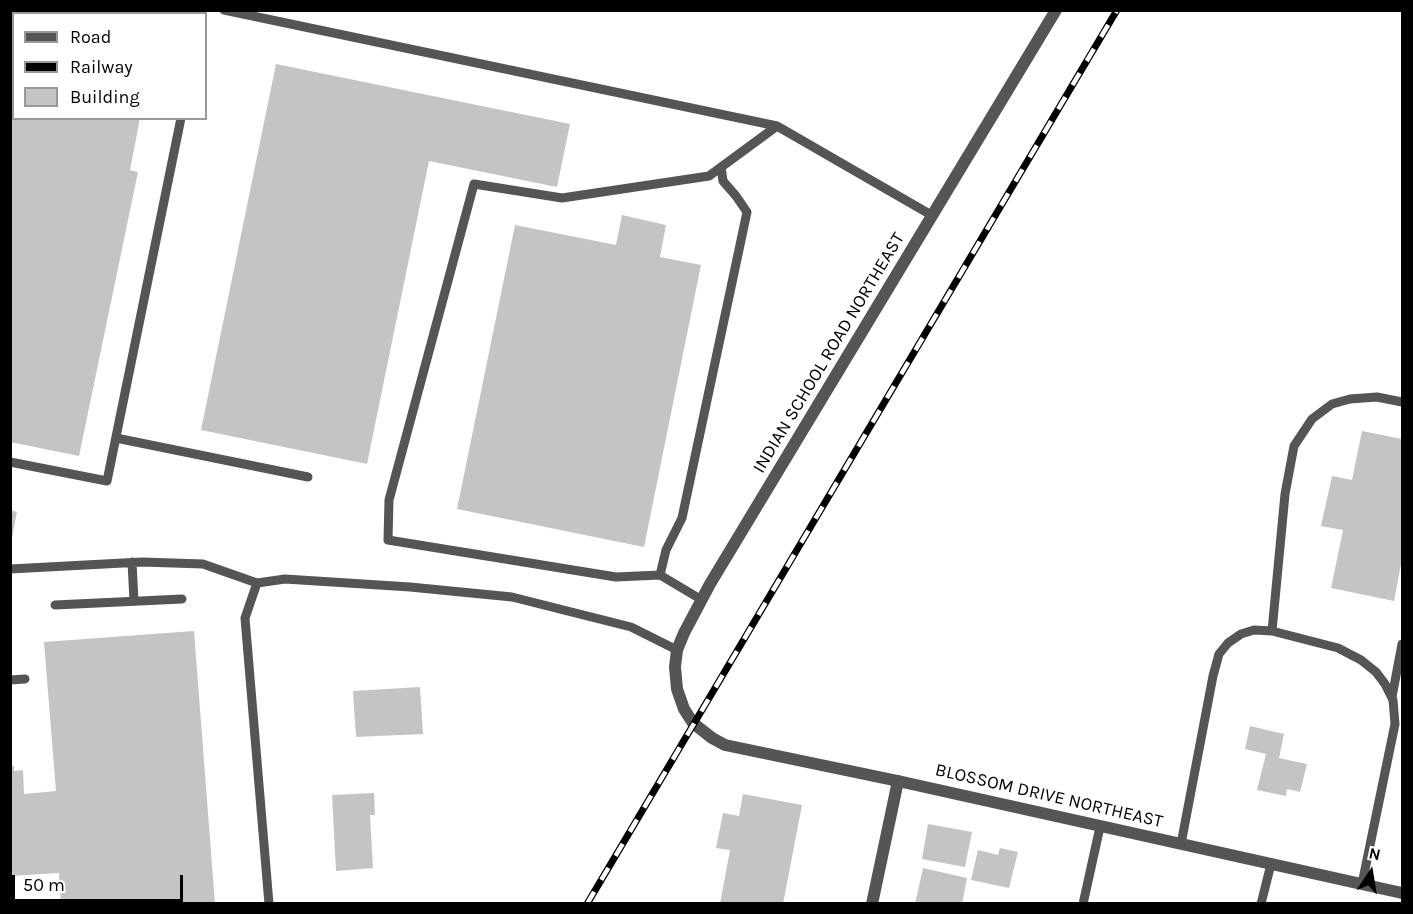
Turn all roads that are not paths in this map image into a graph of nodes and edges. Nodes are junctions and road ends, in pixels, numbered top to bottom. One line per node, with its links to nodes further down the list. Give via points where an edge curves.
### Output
1 (224, 10): 4 (lane)
2 (1056, 10): 6 (street, INDIAN SCHOOL ROAD NORTHEAST)
3 (181, 120): 8 (lane)
4 (777, 126): 5 (lane); 6 (lane)
5 (721, 167): 13 (lane, via 723,181 747,212 682,518 666,550); 13 (lane, via 709,176 562,198 474,184 389,500 388,540 616,578)
6 (933, 216): 16 (street, INDIAN SCHOOL ROAD NORTHEAST)
7 (1402, 402): 19 (lane, via 1377,397 1332,404 1312,419 1294,446 1285,494)
8 (116, 438): 9 (lane, via 107,481); 10 (lane)
9 (10, 462)
10 (308, 477)
11 (132, 562): 12 (lane); 14 (lane, via 203,564); 17 (lane)
12 (10, 569)
13 (660, 575): 16 (lane)
14 (257, 583): 21 (lane, via 285,579 512,597 631,627); 32 (lane, via 245,618)
15 (182, 599): 17 (lane)
16 (702, 600): 21 (street, INDIAN SCHOOL ROAD NORTHEAST)
17 (134, 601): 18 (lane)
18 (55, 605)
19 (1272, 631): 24 (lane, via 1338,648 1361,660 1376,672); 28 (lane, via 1241,634 1219,654)
20 (1402, 644): 24 (lane)
21 (677, 650): 25 (street, INDIAN SCHOOL ROAD NORTHEAST, via 677,689)
22 (25, 679): 23 (lane)
23 (10, 680)
24 (1392, 697): 30 (lane, via 1395,724)
25 (693, 723): 26 (street, BLOSSOM DRIVE NORTHEAST, via 725,745)
26 (898, 781): 27 (street, BLOSSOM DRIVE NORTHEAST); 33 (street)
27 (1100, 827): 28 (street, BLOSSOM DRIVE NORTHEAST); 34 (lane)
28 (1181, 844): 29 (street, BLOSSOM DRIVE NORTHEAST)
29 (1271, 864): 30 (street, BLOSSOM DRIVE NORTHEAST); 35 (lane)
30 (1362, 884): 31 (street, BLOSSOM DRIVE NORTHEAST)
31 (1402, 893)
32 (269, 903)
33 (872, 903)
34 (1083, 903)
35 (1261, 903)

